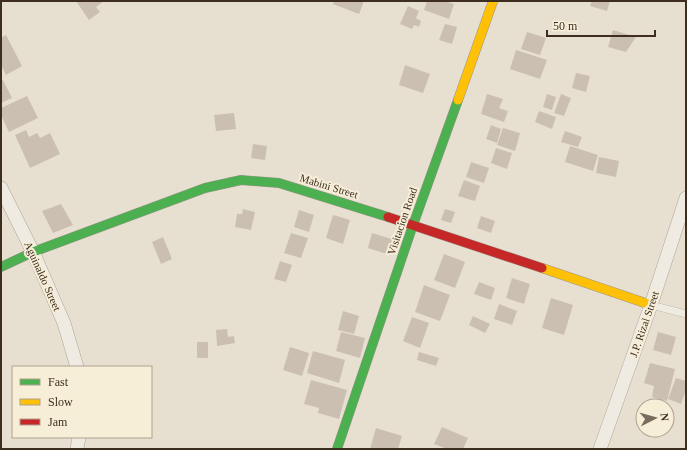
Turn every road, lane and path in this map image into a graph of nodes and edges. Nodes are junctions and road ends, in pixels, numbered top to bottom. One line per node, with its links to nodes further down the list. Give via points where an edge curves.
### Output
1 (493, 1): 4 (street, Visitacion Road)
2 (1, 188): 5 (street, Aguinaldo Street)
3 (686, 198): 7 (street, J.P. Rizal Street)
4 (413, 225): 5 (street, Mabini Street, via 279,183 241,180 205,188); 7 (street, Mabini Street); 12 (street, Visitacion Road)
5 (33, 252): 6 (street, Mabini Street); 9 (street, Aguinaldo Street, via 64,323)
6 (1, 268)
7 (651, 305): 8 (lane); 13 (street, J.P. Rizal Street)
8 (686, 314)
9 (77, 366)
10 (79, 438): 11 (street)
11 (77, 449)
12 (337, 449)
13 (600, 449)

